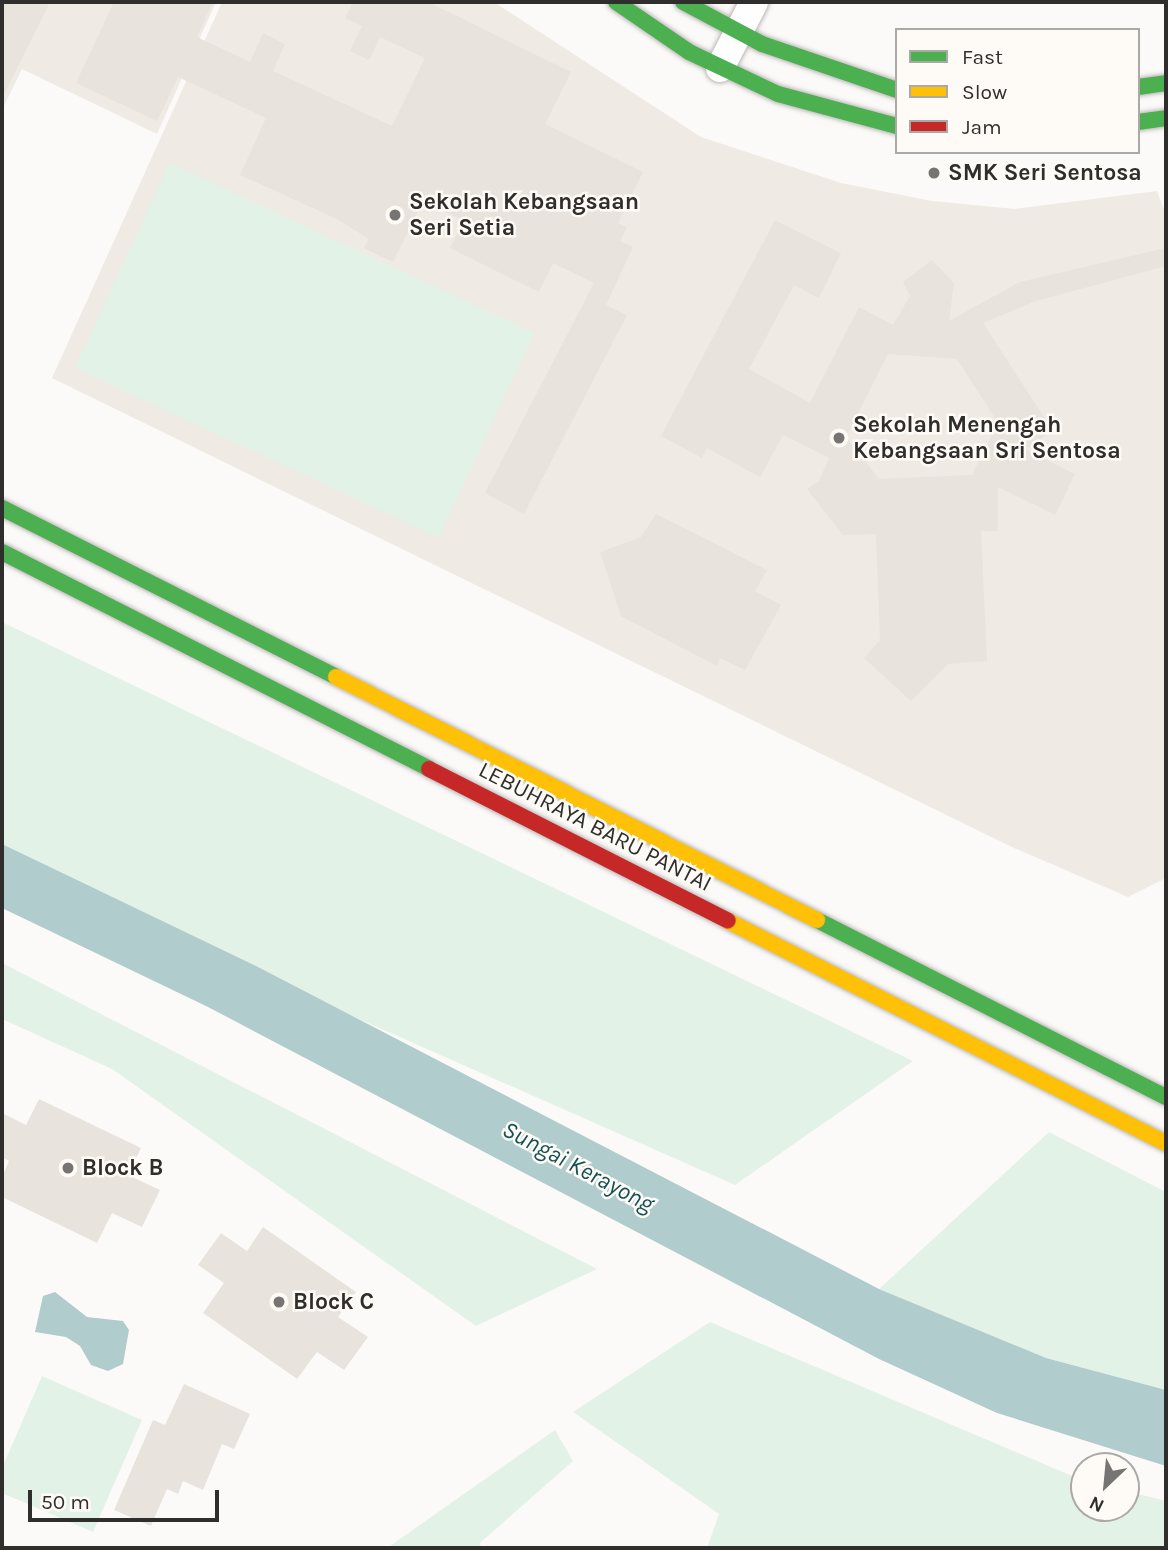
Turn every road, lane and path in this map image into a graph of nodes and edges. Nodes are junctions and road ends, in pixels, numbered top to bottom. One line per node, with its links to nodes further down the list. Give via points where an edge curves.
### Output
1 (616, 2): 6 (main road)
2 (683, 2): 4 (main road)
3 (754, 2): 5 (street)
4 (711, 10): 5 (main road); 6 (street)
5 (739, 32): 7 (street); 10 (main road)
6 (689, 52): 7 (main road)
7 (720, 68): 13 (main road, via 778,94)
8 (1166, 83): 9 (main road)
9 (1140, 87)
10 (895, 89)
11 (1166, 118): 12 (main road)
12 (1140, 122)
13 (895, 125)
14 (2, 508): 16 (main road, LEBUHRAYA BARU PANTAI)
15 (2, 552): 17 (main road, LEBUHRAYA BARU PANTAI)
16 (1166, 1097)
17 (1166, 1143)

